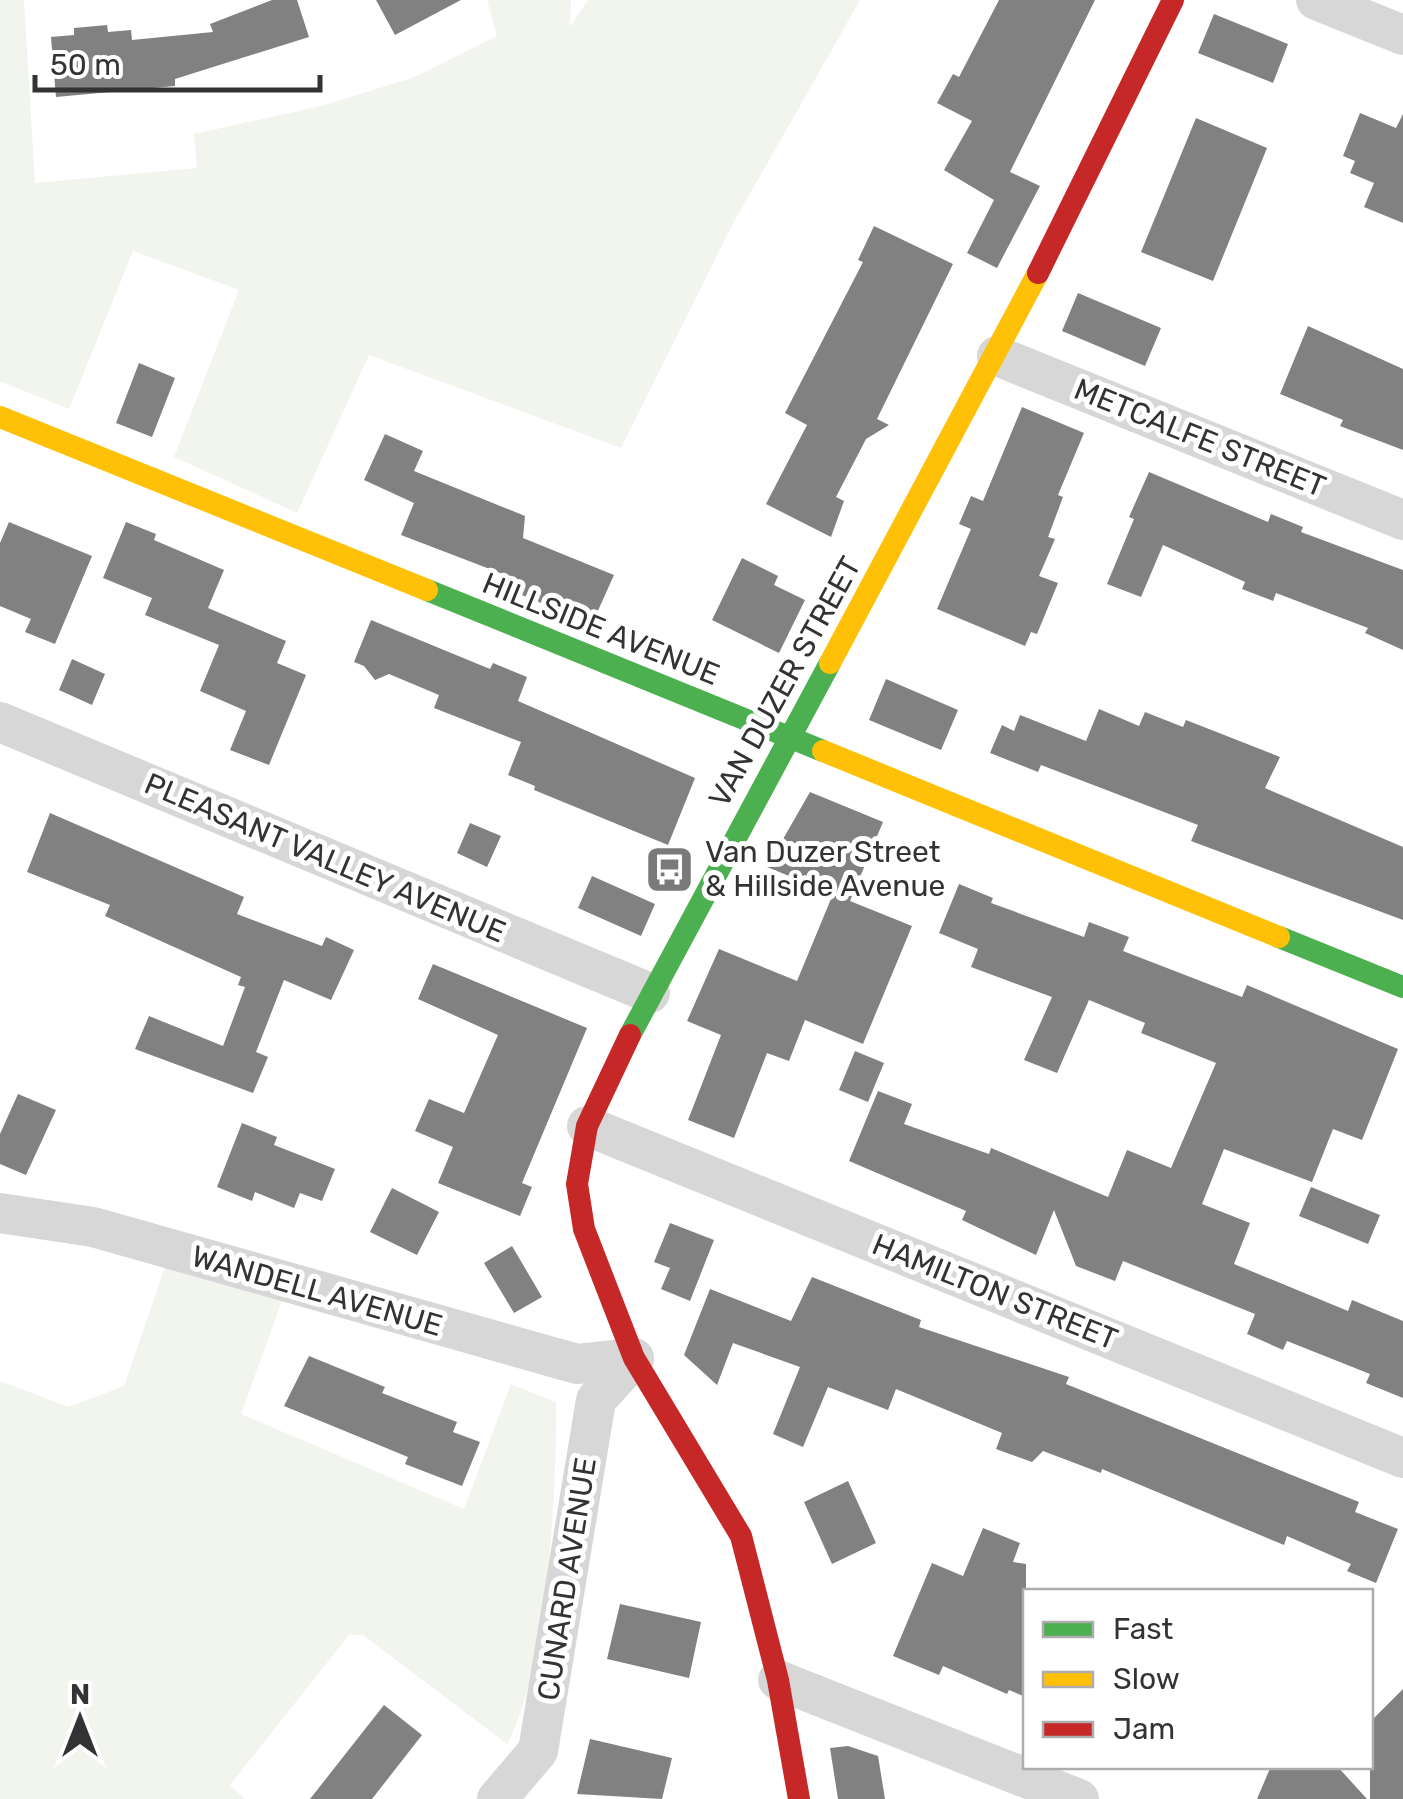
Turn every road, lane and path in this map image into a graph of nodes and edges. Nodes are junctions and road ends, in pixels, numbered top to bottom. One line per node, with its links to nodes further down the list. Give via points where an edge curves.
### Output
1 (1173, 0): 4 (main road, VAN DUZER STREET)
2 (1316, 0): 3 (street)
3 (1403, 35)
4 (997, 356): 6 (street, METCALFE STREET); 8 (main road, VAN DUZER STREET)
5 (0, 417): 8 (main road, HILLSIDE AVENUE)
6 (1403, 520)
7 (0, 722): 10 (street, PLEASANT VALLEY AVENUE)
8 (790, 738): 9 (main road, HILLSIDE AVENUE); 10 (main road, VAN DUZER STREET)
9 (1403, 986)
10 (650, 994): 11 (main road, VAN DUZER STREET)
11 (587, 1126): 13 (main road, VAN DUZER STREET, via 577,1184 584,1228); 14 (street, HAMILTON STREET)
12 (0, 1213): 13 (street, WANDELL AVENUE, via 93,1227 577,1364)
13 (634, 1358): 15 (main road, VAN DUZER STREET, via 741,1536); 16 (street, CUNARD AVENUE, via 596,1400 538,1751)
14 (1403, 1458)
15 (778, 1680): 17 (main road, VAN DUZER STREET); 18 (street)
16 (497, 1799)
17 (799, 1799)
18 (1079, 1799)

